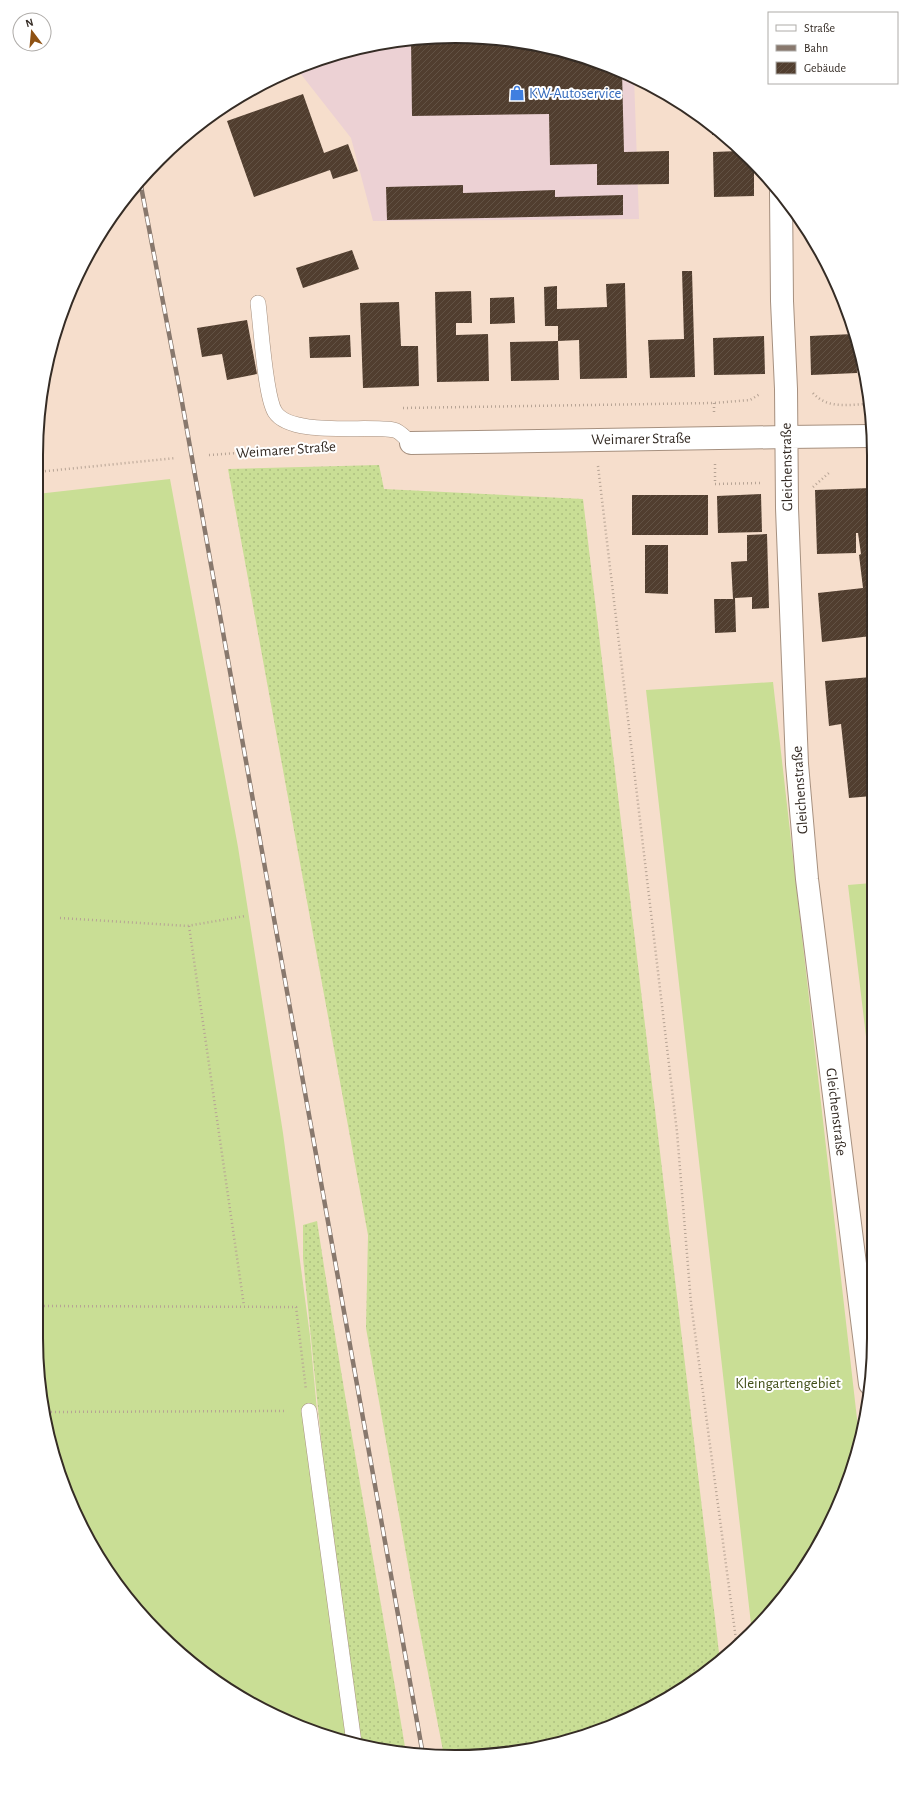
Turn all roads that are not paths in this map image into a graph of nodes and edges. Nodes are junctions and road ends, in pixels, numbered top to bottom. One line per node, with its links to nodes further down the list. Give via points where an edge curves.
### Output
1 (781, 203): 4 (street, Gleichenstraße)
2 (258, 303): 5 (lane, via 269,392 275,412 286,421 299,425 396,430)
3 (866, 436): 4 (street, Weimarer Straße)
4 (787, 437): 5 (street, Weimarer Straße); 6 (street, Gleichenstraße, via 797,764 807,872)
5 (411, 443)
6 (866, 1355)
7 (309, 1411): 8 (lane)
8 (353, 1737)

